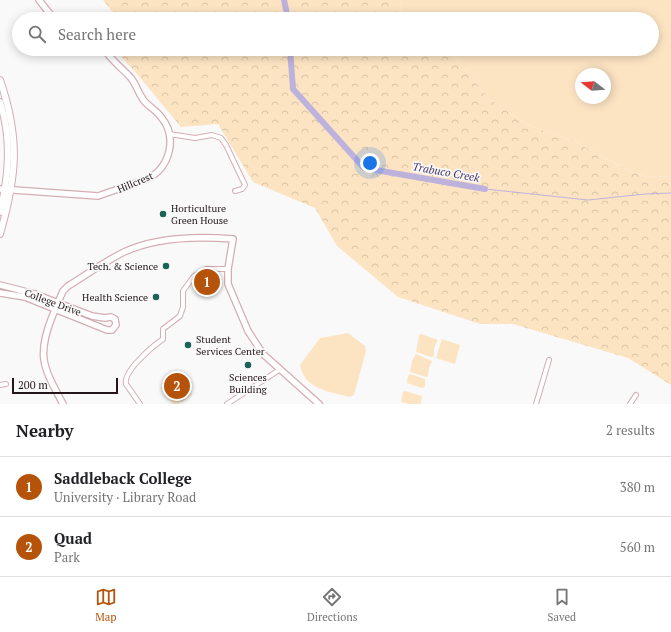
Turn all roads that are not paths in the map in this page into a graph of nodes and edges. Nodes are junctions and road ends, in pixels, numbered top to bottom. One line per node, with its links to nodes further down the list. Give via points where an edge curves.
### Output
1 (39, 0): 2 (street)
2 (48, 12)
3 (109, 56): 6 (street, via 131,78 146,103 162,117)
4 (0, 80): 7 (main road, via 8,103 14,136 14,169)
5 (0, 102): 7 (main road, via 8,145)
6 (169, 134): 7 (street, Hillcrest, via 169,153 158,172 147,179 106,194 98,196); 8 (street, via 195,138 212,135 221,138 245,184 242,189)
7 (5, 190): 9 (main road); 10 (main road)
8 (235, 191)
9 (0, 212)
10 (0, 234)
11 (228, 269): 14 (street, via 233,239 155,242 123,252 68,286); 19 (street, via 229,289 248,331 263,354); 24 (street, via 206,269 194,276 183,290 180,316 163,328 163,339 127,374 126,384)
12 (0, 285): 14 (street, College Drive)
13 (0, 292): 15 (street, College Drive, via 25,297)
14 (58, 303): 15 (street); 16 (street, College Drive)
15 (55, 310): 17 (street, College Drive); 23 (street, via 44,340 43,359 46,371)
16 (105, 318): 17 (street); 17 (street, via 113,318 116,325 110,330)
17 (104, 327)
18 (549, 360): 27 (street)
19 (279, 370): 25 (street); 26 (street)
20 (6, 384): 21 (street)
21 (0, 385)
22 (636, 395): 28 (street)
23 (63, 404)
24 (140, 404)
25 (228, 404)
26 (320, 404)
27 (536, 404)
28 (630, 404)

